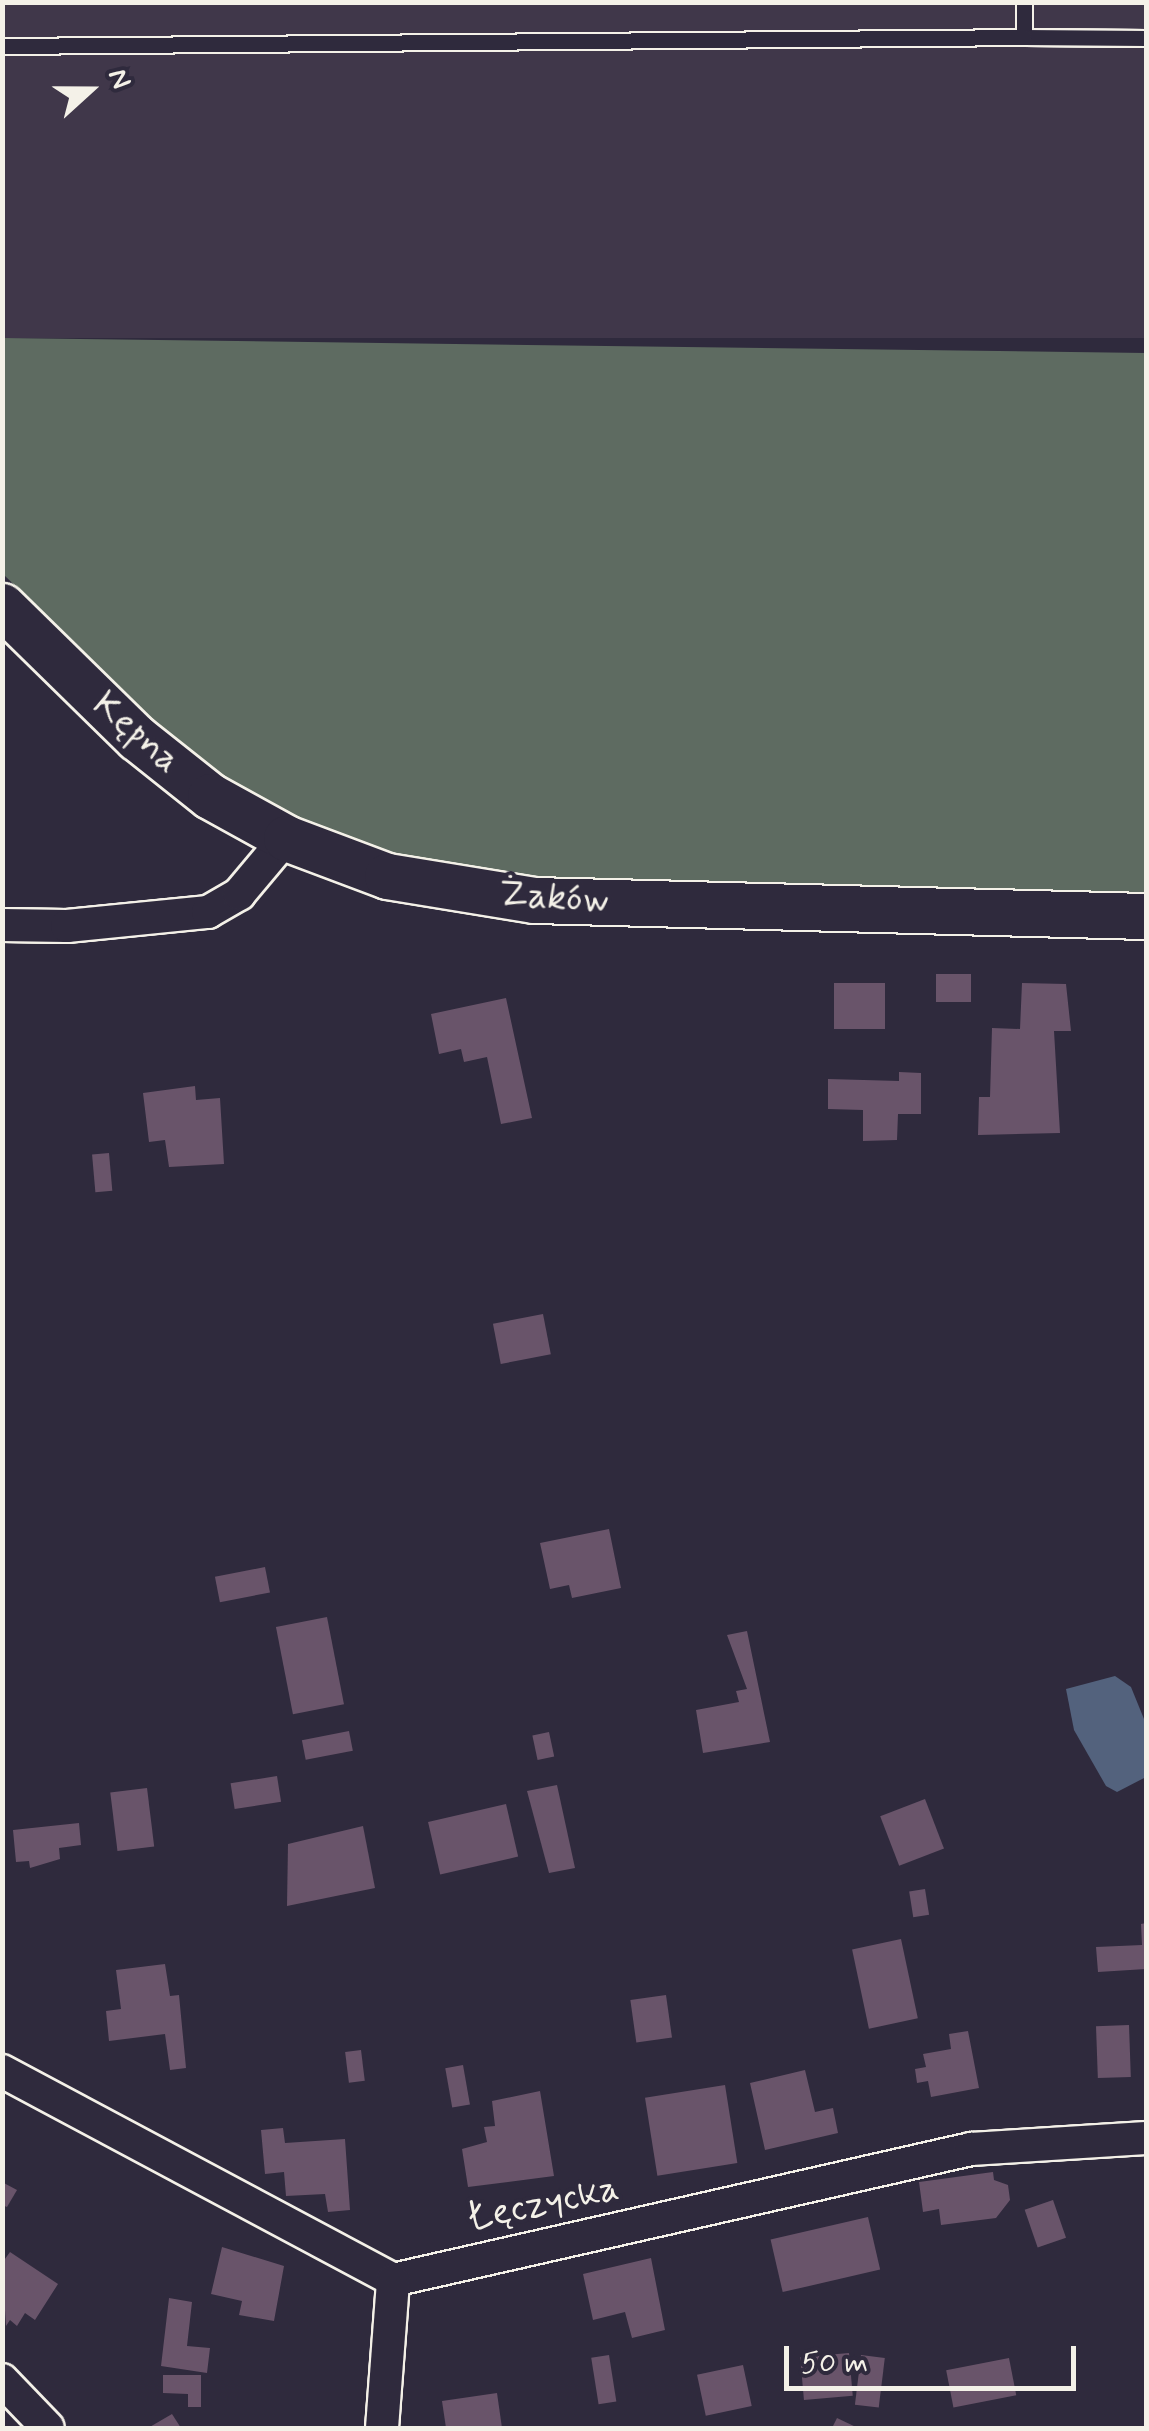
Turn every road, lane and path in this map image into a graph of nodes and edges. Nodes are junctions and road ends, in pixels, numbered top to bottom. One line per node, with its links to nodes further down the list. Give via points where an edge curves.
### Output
1 (1024, 2): 2 (lane)
2 (1024, 37): 3 (lane); 4 (lane)
3 (1146, 38)
4 (2, 46)
5 (2, 606): 6 (street, Kępna, via 137,738 210,796)
6 (286, 838): 7 (street, Żaków, via 386,876 534,900); 8 (street, via 239,894 208,912 67,926)
7 (1146, 916)
8 (2, 925)
9 (2, 2071): 11 (street)
10 (1146, 2138): 11 (street, Łęczycka, via 971,2148)
11 (392, 2280): 14 (street)
12 (2, 2380): 13 (street)
13 (48, 2428)
14 (382, 2428)

